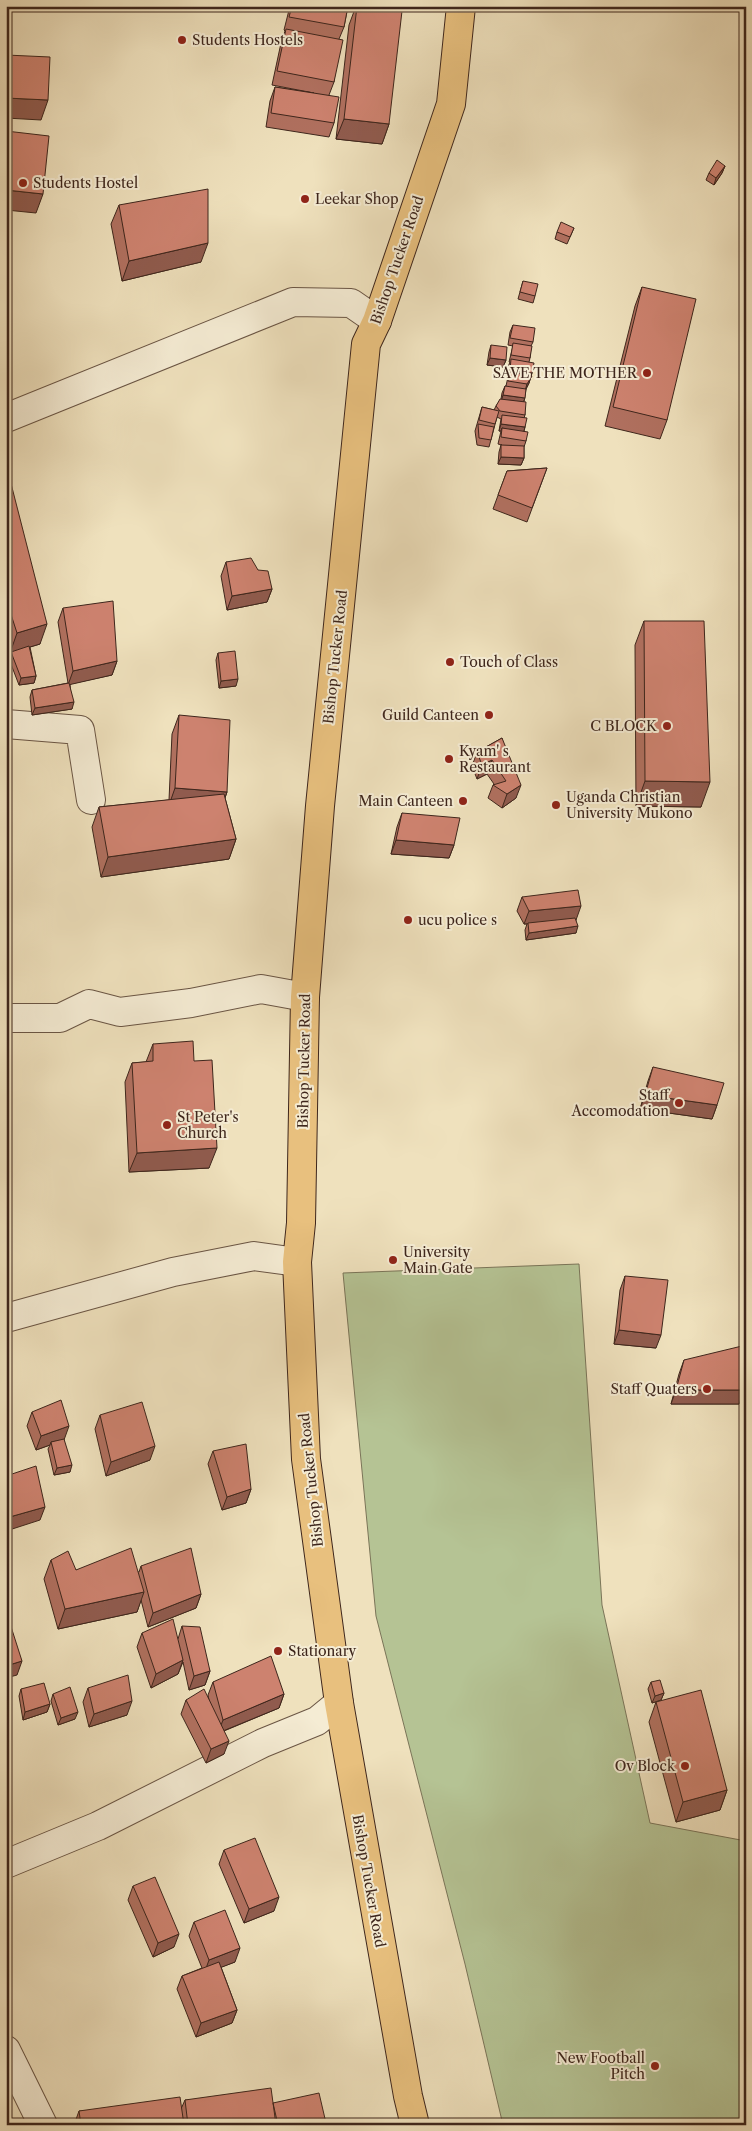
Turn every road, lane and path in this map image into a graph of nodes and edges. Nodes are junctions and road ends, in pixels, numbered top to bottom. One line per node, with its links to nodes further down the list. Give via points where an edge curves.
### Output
1 (461, 6): 2 (main road, Bishop Tucker Road, via 451,104)
2 (377, 321): 3 (street, via 351,303 294,302); 6 (main road, Bishop Tucker Road, via 366,344 320,806)
3 (6, 418)
4 (6, 724): 5 (street, via 80,730)
5 (91, 800)
6 (305, 996): 7 (street, via 261,989 191,1003 120,1012 88,1004 60,1018); 8 (main road, Bishop Tucker Road, via 301,1223)
7 (6, 1018)
8 (297, 1262): 9 (street, via 254,1256 174,1272); 10 (main road, Bishop Tucker Road, via 306,1459)
9 (6, 1318)
10 (339, 1703): 11 (street, via 316,1721 254,1747 98,1826); 14 (main road, Bishop Tucker Road)
11 (6, 1864)
12 (6, 2050): 13 (street)
13 (43, 2125)
14 (415, 2125)

